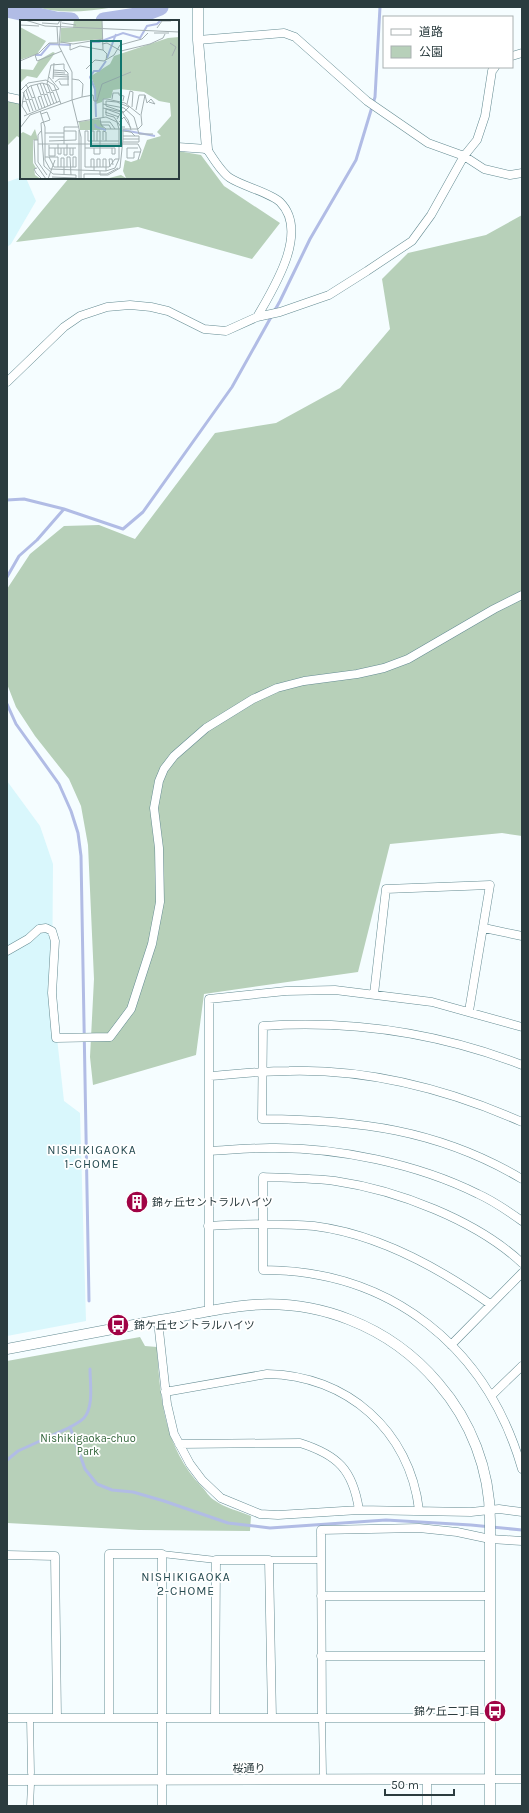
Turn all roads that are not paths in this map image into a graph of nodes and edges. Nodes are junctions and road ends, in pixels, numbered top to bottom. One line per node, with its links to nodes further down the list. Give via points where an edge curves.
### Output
1 (198, 7): 2 (street)
2 (198, 40): 7 (street); 8 (street, via 284,32 295,37 380,110 428,143)
3 (494, 68): 8 (street, via 477,140)
4 (7, 97): 5 (street)
5 (20, 100)
6 (179, 147): 7 (street)
7 (207, 149): 10 (street, via 229,177 279,201 290,224 290,247)
8 (464, 156): 9 (street, via 484,169 510,175); 10 (street, via 431,215 412,241 329,295)
9 (522, 173)
10 (261, 316): 11 (street, via 226,331 204,329 168,311 151,307 107,307 80,316 64,326)
11 (7, 382)
12 (522, 595): 15 (street, via 408,659 357,674 304,681 277,688 253,699 206,728 174,756 164,768 156,789 154,808 159,848 160,902 152,944 136,1000 110,1037 56,1038 52,993 55,941 52,931 46,928 39,929 28,939)
13 (484, 928): 14 (street); 16 (street, via 490,885 386,889); 17 (street)
14 (522, 936)
15 (7, 951)
16 (374, 994): 17 (street, via 432,1002); 21 (street, via 335,990 286,991 209,999)
17 (469, 1011): 18 (street)
18 (522, 1026)
19 (522, 1065): 20 (street, via 459,1043 397,1031 347,1025 287,1024 263,1026)
20 (264, 1072): 21 (street); 22 (street, via 290,1070 388,1080 440,1091); 24 (street, via 262,1119 352,1122 417,1134 484,1158)
21 (210, 1076): 23 (street)
22 (522, 1122)
23 (209, 1151): 25 (street, via 308,1149 378,1159 478,1193); 27 (street)
24 (522, 1179)
25 (522, 1221)
26 (261, 1223): 27 (street); 28 (street, via 262,1177 336,1182 408,1200 455,1218 495,1242); 30 (street, via 335,1230 382,1244 437,1269); 33 (street, via 263,1270 305,1272 332,1277 365,1288 420,1317)
27 (208, 1226): 31 (street)
28 (522, 1264)
29 (522, 1273): 30 (street)
30 (490, 1304): 33 (street)
31 (209, 1312): 32 (street); 43 (street, via 267,1304 312,1308 365,1326 403,1349 432,1375 458,1408 467,1426 487,1483)
32 (158, 1321): 34 (street); 36 (street)
33 (451, 1345): 37 (street)
34 (7, 1349)
35 (522, 1366): 37 (street)
36 (165, 1392): 38 (street, via 169,1416); 41 (street, via 268,1374 306,1378 336,1390 370,1412 395,1442 409,1468)
37 (492, 1395): 39 (street, via 512,1436)
38 (179, 1444): 40 (street, via 190,1464 216,1494 260,1514); 40 (street, via 300,1443 313,1447 334,1458 347,1472)
39 (522, 1469)
40 (359, 1510): 41 (street)
41 (419, 1510): 43 (street, via 471,1512)
42 (522, 1512): 43 (street)
43 (490, 1525): 44 (street); 49 (street, via 457,1532 419,1528 321,1530); 51 (street)
44 (522, 1541)
45 (162, 1554): 47 (street); 54 (street); 58 (street, via 109,1554)
46 (7, 1555): 57 (street, via 55,1556)
47 (216, 1560): 48 (street); 59 (street)
48 (269, 1560): 49 (street); 60 (street)
49 (321, 1560): 50 (street)
50 (321, 1596): 51 (street); 52 (street)
51 (490, 1596): 53 (street)
52 (321, 1656): 53 (street); 61 (street)
53 (490, 1656): 62 (street)
54 (161, 1717): 58 (street); 59 (street); 65 (street)
55 (7, 1718): 56 (street)
56 (30, 1718): 57 (street); 63 (street)
57 (57, 1718): 58 (street)
58 (109, 1718)
59 (215, 1718): 60 (street)
60 (272, 1718): 61 (street)
61 (322, 1718): 62 (street); 64 (street)
62 (490, 1718): 66 (street)
63 (31, 1773)
64 (323, 1774)
65 (161, 1779): 68 (street, 桜通り); 69 (street, 桜通り); 72 (street)
66 (490, 1779): 67 (street); 69 (street, 桜通り); 74 (street)
67 (522, 1779)
68 (7, 1780)
69 (427, 1780): 73 (street)
70 (31, 1784): 71 (street)
71 (30, 1806)
72 (162, 1806)
73 (427, 1806)
74 (490, 1806)

